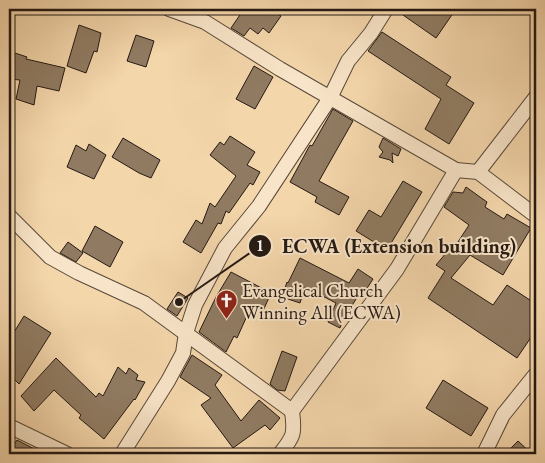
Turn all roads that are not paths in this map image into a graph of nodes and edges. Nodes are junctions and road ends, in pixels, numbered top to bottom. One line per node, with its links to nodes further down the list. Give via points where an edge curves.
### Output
1 (169, 9): 4 (street, via 205,22)
2 (386, 9): 4 (street, via 371,34 348,61)
3 (536, 97): 6 (street)
4 (330, 98): 5 (street); 9 (street, via 259,206 225,248 195,305)
5 (456, 170): 6 (street); 11 (street, via 397,269)
6 (478, 172): 8 (street)
7 (9, 216): 9 (street, via 50,257 144,303)
8 (536, 216)
9 (186, 332): 11 (street); 14 (street, via 183,353)
10 (536, 374): 16 (street, via 503,415)
11 (292, 411): 15 (street, via 295,430)
12 (9, 426): 13 (street)
13 (67, 454)
14 (122, 454)
15 (280, 454)
16 (484, 454)

